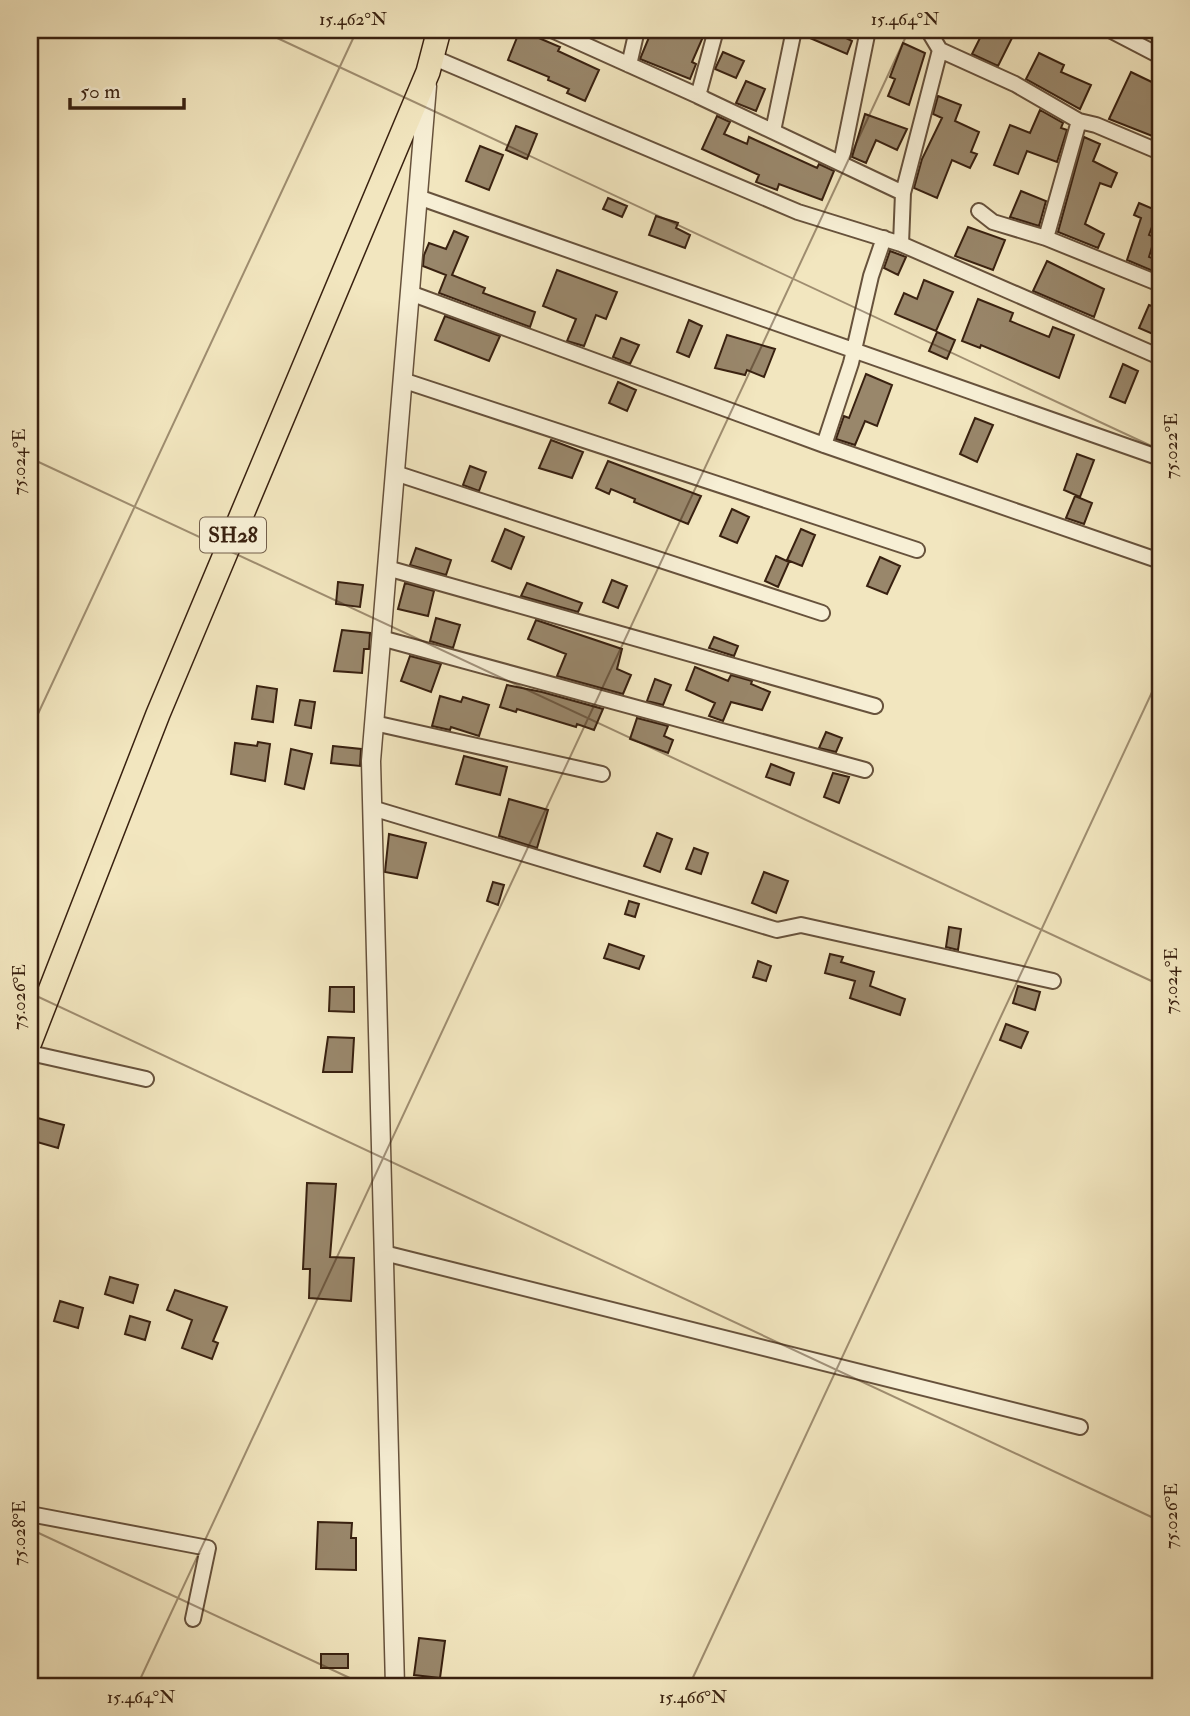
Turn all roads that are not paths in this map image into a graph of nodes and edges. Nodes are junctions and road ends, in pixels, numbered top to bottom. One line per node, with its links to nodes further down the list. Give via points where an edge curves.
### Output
1 (439, 30): 11 (main road, SH28)
2 (552, 30): 12 (street)
3 (637, 30): 12 (street)
4 (716, 30): 13 (street, via 698,96)
5 (794, 30): 15 (street)
6 (868, 30): 17 (street)
7 (928, 30): 9 (street)
8 (1110, 30): 10 (street)
9 (940, 51): 14 (street, via 1015,84); 18 (street)
10 (1160, 56)
11 (430, 64): 19 (street); 21 (street, via 798,212); 43 (main road, SH28)
12 (629, 65): 13 (street)
13 (703, 98): 15 (street)
14 (1079, 121): 16 (street); 22 (street)
15 (773, 131): 17 (street)
16 (1160, 152)
17 (841, 163): 18 (street)
18 (903, 193): 23 (street)
19 (418, 197): 25 (street); 26 (street)
20 (978, 211): 22 (street, via 993,222)
21 (884, 238): 23 (street); 26 (street)
22 (1046, 238): 24 (street)
23 (901, 244): 27 (street)
24 (1160, 284)
25 (410, 293): 28 (street); 29 (street)
26 (854, 350): 29 (street); 30 (street)
27 (1160, 357)
28 (402, 380): 31 (street); 32 (street)
29 (824, 445): 33 (street)
30 (1160, 457)
31 (395, 473): 34 (street); 35 (street)
32 (917, 550)
33 (1160, 561)
34 (387, 568): 36 (street); 37 (street)
35 (822, 613)
36 (381, 638): 38 (street); 39 (street)
37 (875, 706)
38 (374, 723): 40 (street); 41 (street)
39 (865, 770)
40 (602, 774)
41 (372, 808): 42 (street, via 777,930 801,925); 47 (street)
42 (1053, 981)
43 (37, 1004): 44 (main road, SH28)
44 (30, 1042)
45 (30, 1053): 46 (street)
46 (146, 1079)
47 (384, 1253): 48 (street); 51 (street)
48 (1080, 1427)
49 (30, 1514): 50 (street, via 208,1548)
50 (193, 1619)
51 (395, 1686)

